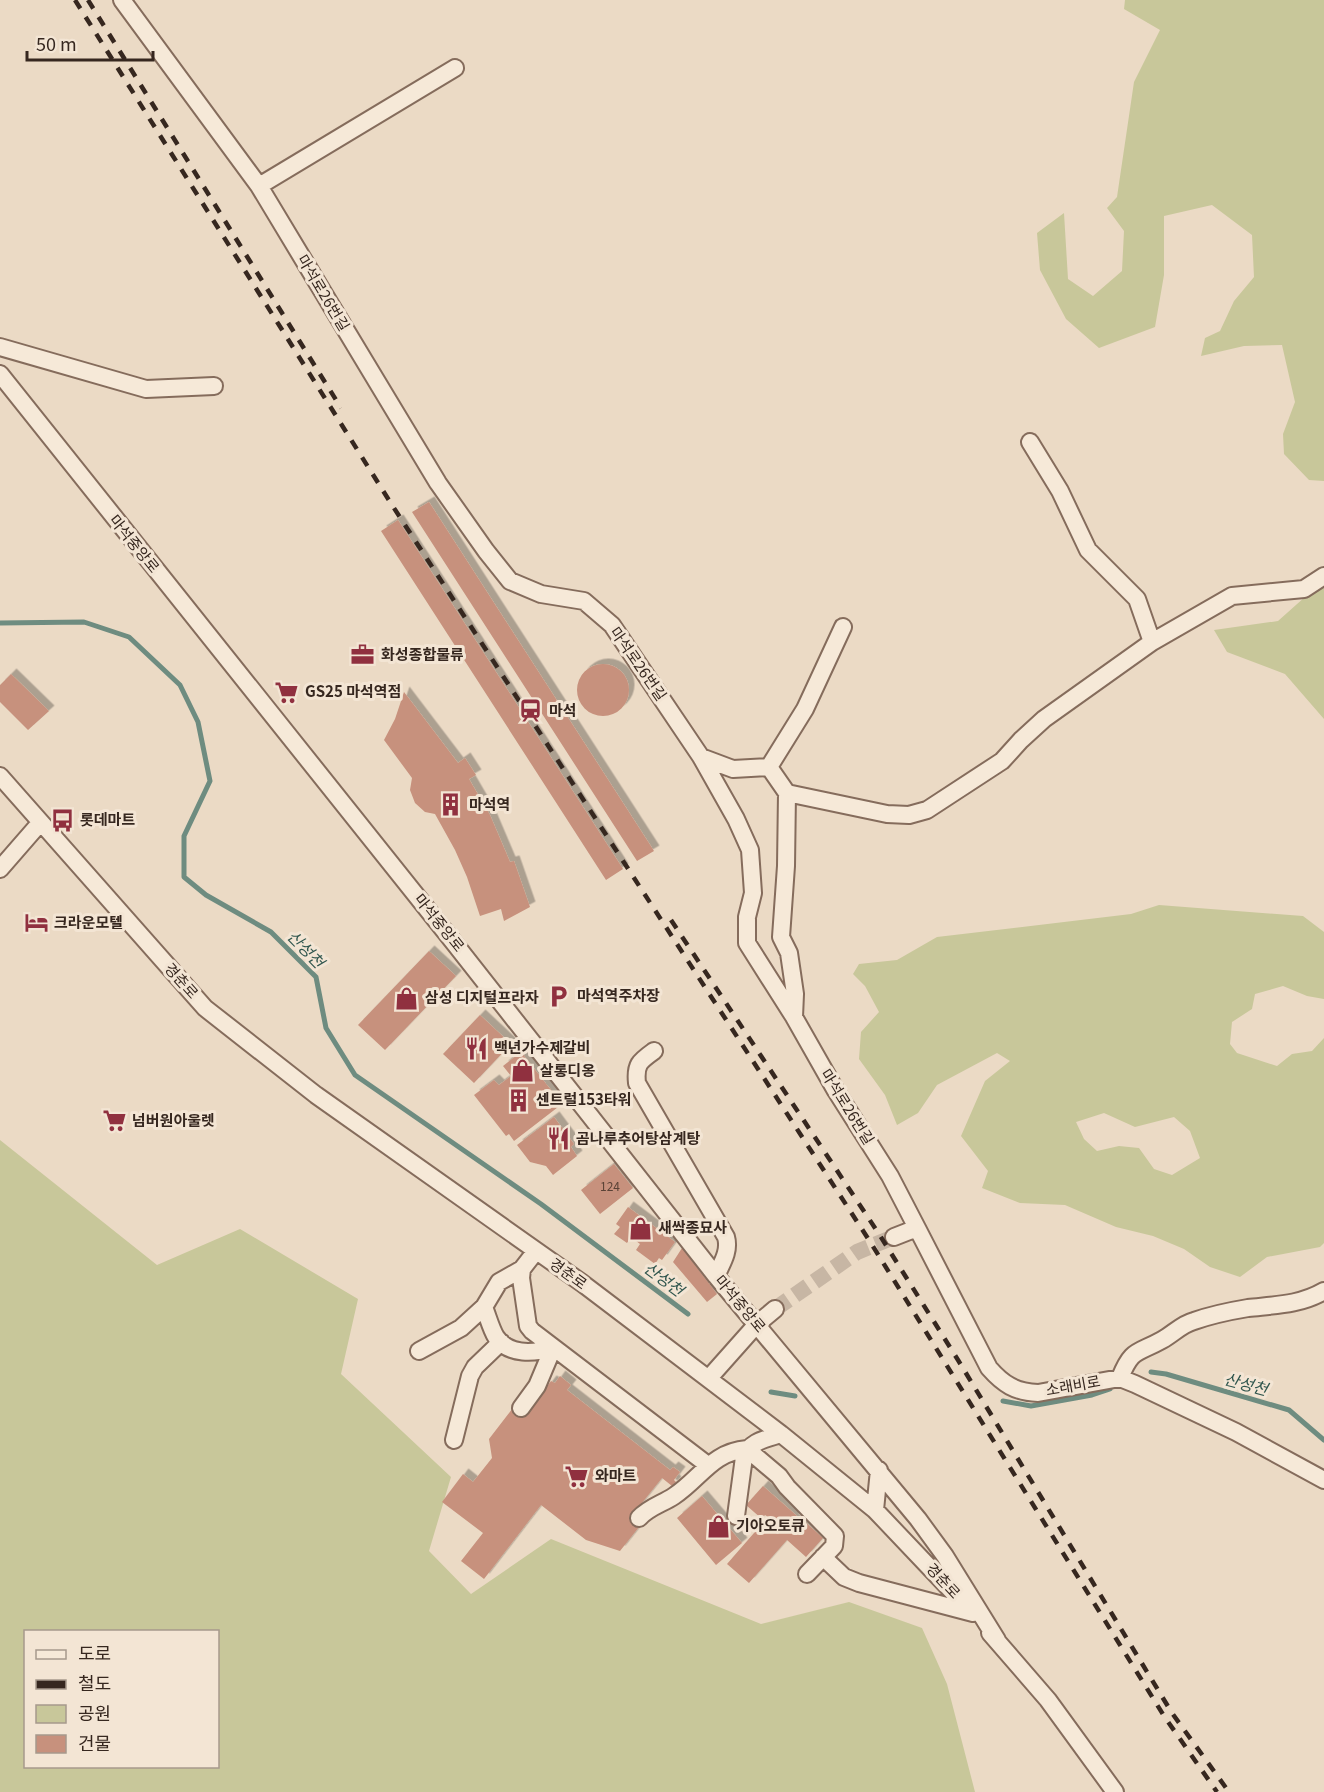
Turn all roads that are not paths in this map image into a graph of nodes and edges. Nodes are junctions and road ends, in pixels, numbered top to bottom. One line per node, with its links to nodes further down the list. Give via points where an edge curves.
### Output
1 (122, 0): 3 (street, 마석로26번길)
2 (455, 68): 3 (street)
3 (258, 186): 11 (street, 마석로26번길, via 438,483 486,551 510,581 541,594 584,601 612,625)
4 (0, 347): 6 (street, via 146,389)
5 (0, 374): 23 (street, 마석중앙로)
6 (214, 386)
7 (1030, 442): 10 (street, via 1060,491 1088,550 1137,599)
8 (1324, 576): 10 (street, via 1304,589 1232,596)
9 (843, 627): 12 (street, via 806,709)
10 (1152, 642): 14 (street, via 1044,719 1002,761 927,810 909,815 887,814)
11 (701, 756): 12 (street, via 733,769); 17 (street, 마석로26번길, via 750,850 753,893 747,917 747,944)
12 (769, 767): 14 (street)
13 (0, 776): 15 (street, 경춘로)
14 (787, 793): 17 (street, via 781,936 789,953)
15 (40, 823): 16 (street); 21 (street, 경춘로, via 205,1008 316,1095)
16 (0, 869)
17 (794, 1017): 19 (street, 마석로26번길)
18 (654, 1051): 23 (street, via 638,1066 637,1083 726,1237 728,1248)
19 (917, 1228): 20 (street); 32 (street, 소래비로, via 988,1368 999,1380 1010,1388 1038,1393)
20 (894, 1237)
21 (536, 1251): 22 (street); 31 (street, 경춘로)
22 (522, 1269): 25 (street, via 500,1282); 29 (street, via 528,1326)
23 (716, 1275): 27 (street, 마석중앙로)
24 (1324, 1291): 32 (street, via 1287,1304 1191,1321 1139,1350 1128,1359)
25 (484, 1307): 28 (street); 30 (street, via 461,1328)
26 (775, 1309): 27 (street)
27 (757, 1324): 31 (street); 38 (street, 마석중앙로)
28 (501, 1342): 29 (street, via 529,1353); 35 (street, via 470,1376)
29 (553, 1348): 33 (street, via 537,1386); 37 (street)
30 (419, 1351)
31 (708, 1378): 34 (street, 경춘로)
32 (1120, 1378): 39 (street, 소래비로, via 1236,1432)
33 (521, 1408)
34 (781, 1434): 36 (street); 40 (street, 경춘로)
35 (454, 1440)
36 (751, 1446): 37 (street, via 732,1450); 41 (street, via 744,1457); 43 (street, via 832,1532 836,1543)
37 (710, 1466): 42 (street, via 676,1495)
38 (879, 1470): 40 (street); 46 (street, 마석중앙로, via 945,1556)
39 (1324, 1480)
40 (875, 1510): 45 (street, 경춘로)
41 (736, 1516)
42 (639, 1518)
43 (823, 1557): 44 (street); 45 (street, via 850,1580)
44 (807, 1574)
45 (973, 1613): 46 (street, 경춘로)
46 (997, 1640): 47 (street, 경춘로, via 1048,1700)
47 (1115, 1792)

